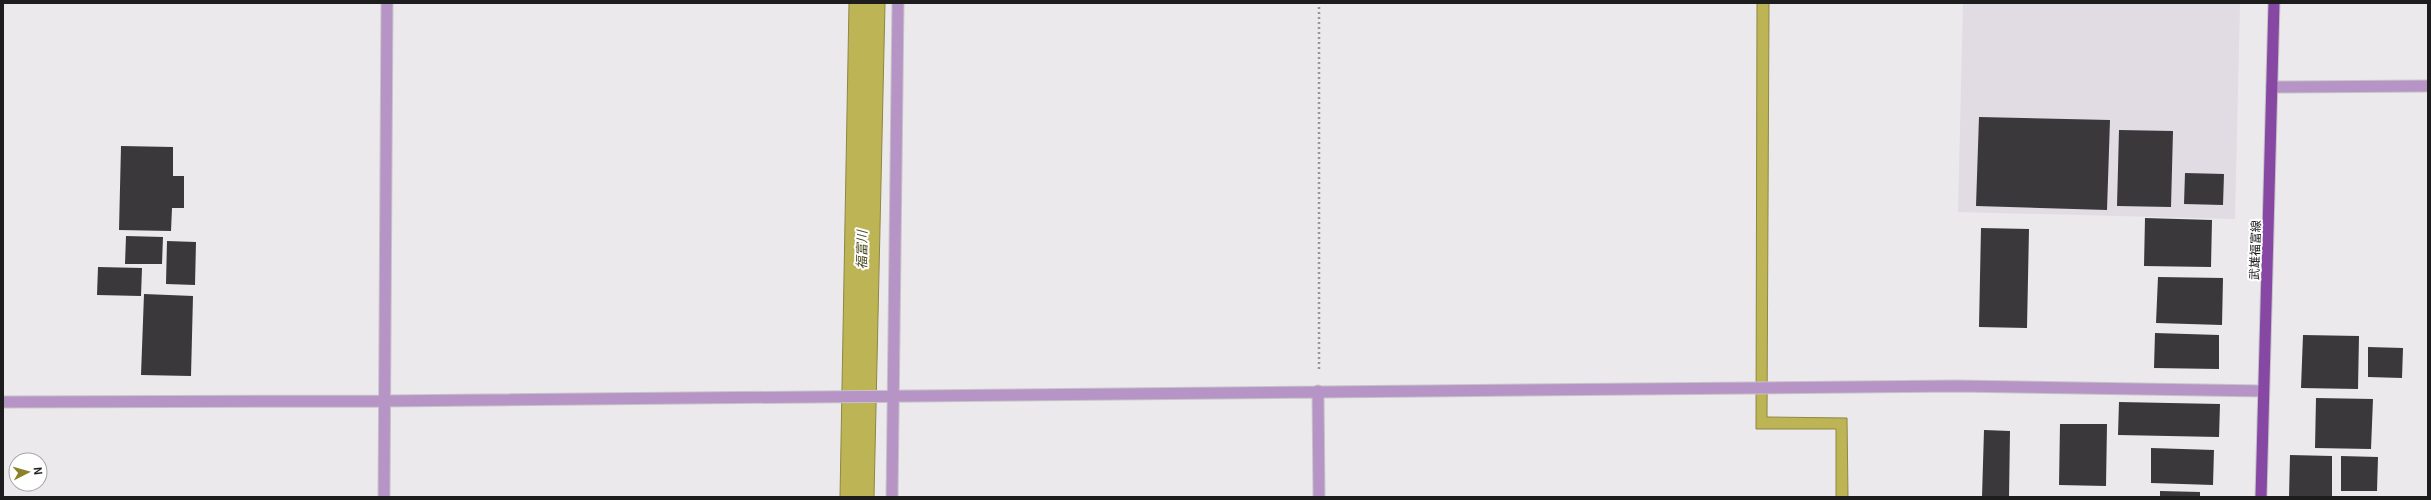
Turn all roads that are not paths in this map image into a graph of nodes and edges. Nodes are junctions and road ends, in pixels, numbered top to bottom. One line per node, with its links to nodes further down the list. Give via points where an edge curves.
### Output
1 (387, 3): 9 (street)
2 (898, 3): 8 (street)
3 (2274, 3): 5 (main road, 武雄福富線)
4 (2428, 86): 5 (street)
5 (2272, 87): 7 (main road, 武雄福富線)
6 (1318, 391): 7 (street, via 1956,386); 8 (street); 13 (street)
7 (2263, 391): 14 (main road, 武雄福富線)
8 (893, 396): 9 (street); 12 (street)
9 (384, 401): 10 (street); 11 (street)
10 (3, 402)
11 (384, 497)
12 (892, 497)
13 (1319, 497)
14 (2261, 497)

